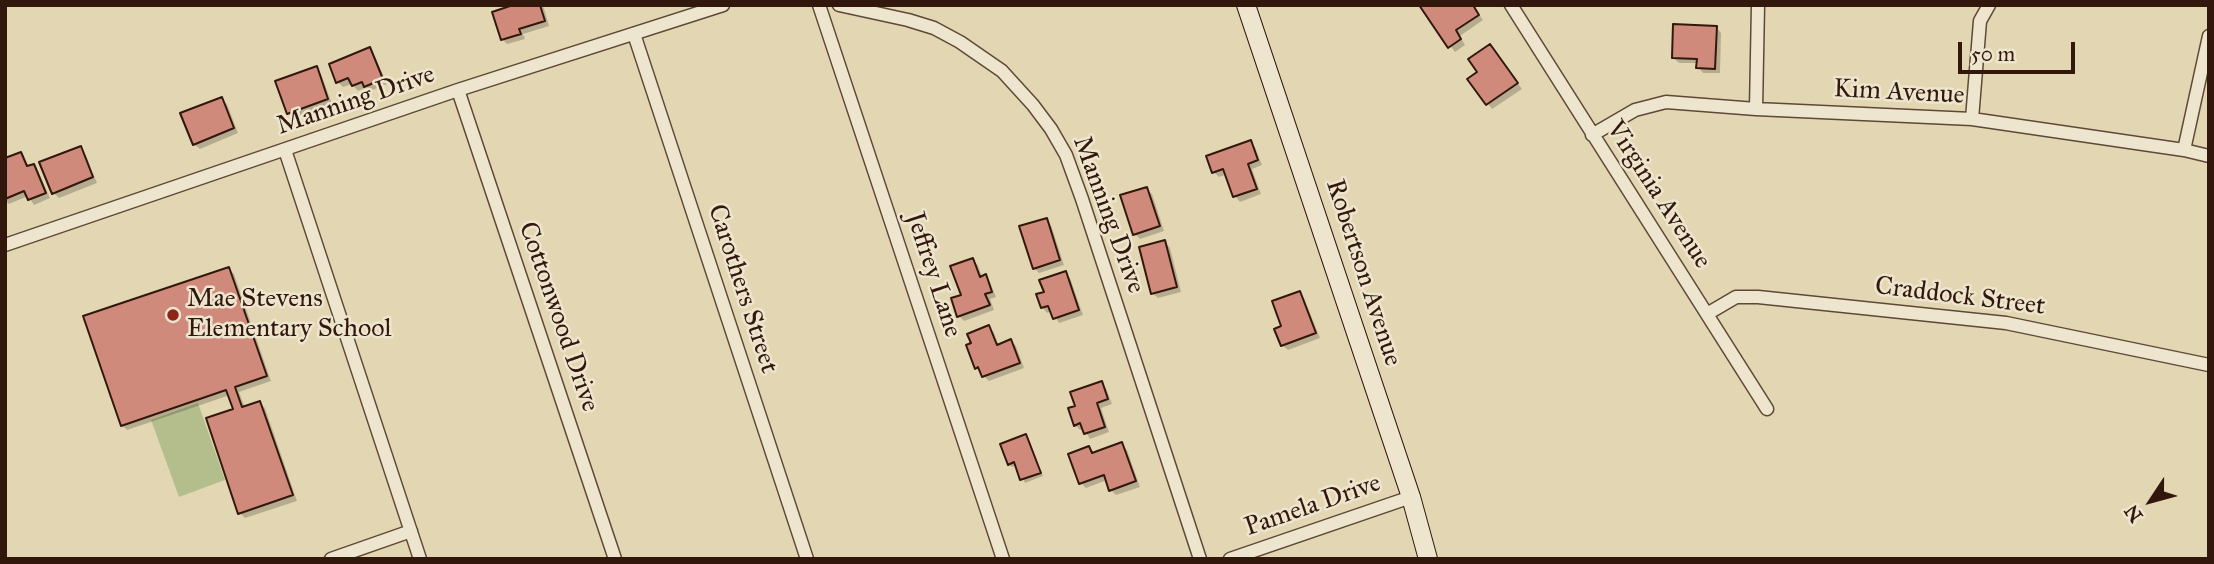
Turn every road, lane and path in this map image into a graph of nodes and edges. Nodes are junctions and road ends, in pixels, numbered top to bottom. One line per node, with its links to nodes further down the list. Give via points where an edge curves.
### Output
1 (723, 5): 8 (street, Manning Drive)
2 (819, 5): 27 (street, Jeffrey Lane)
3 (839, 5): 28 (street, Manning Drive, via 908,20 960,42 1002,71 1051,130 1082,198)
4 (1246, 5): 21 (street, Robertson Avenue)
5 (1511, 5): 13 (street, Virginia Avenue)
6 (1758, 5): 11 (street)
7 (1989, 5): 12 (street, via 1980,21)
8 (634, 34): 10 (street, Manning Drive); 26 (street, Carothers Street)
9 (2209, 36): 15 (street)
10 (458, 90): 14 (street, Manning Drive); 25 (street, Cottonwood Drive)
11 (1756, 109): 12 (street, Kim Avenue); 13 (street, Kim Avenue, via 1653,104)
12 (1972, 119): 15 (street, Kim Avenue)
13 (1592, 135): 18 (street, Virginia Avenue)
14 (285, 150): 17 (street, Manning Drive); 22 (street)
15 (2184, 150): 16 (street, Kim Avenue)
16 (2209, 156)
17 (5, 245)
18 (1707, 314): 19 (street, Craddock Street, via 1746,296 2006,323); 20 (street, Virginia Avenue)
19 (2209, 365)
20 (1767, 409)
21 (1410, 497): 29 (street, Pamela Drive); 30 (street, Robertson Avenue)
22 (411, 531): 23 (street); 24 (street)
23 (331, 559)
24 (420, 559)
25 (615, 559)
26 (807, 559)
27 (1003, 559)
28 (1200, 559)
29 (1230, 559)
30 (1427, 559)

